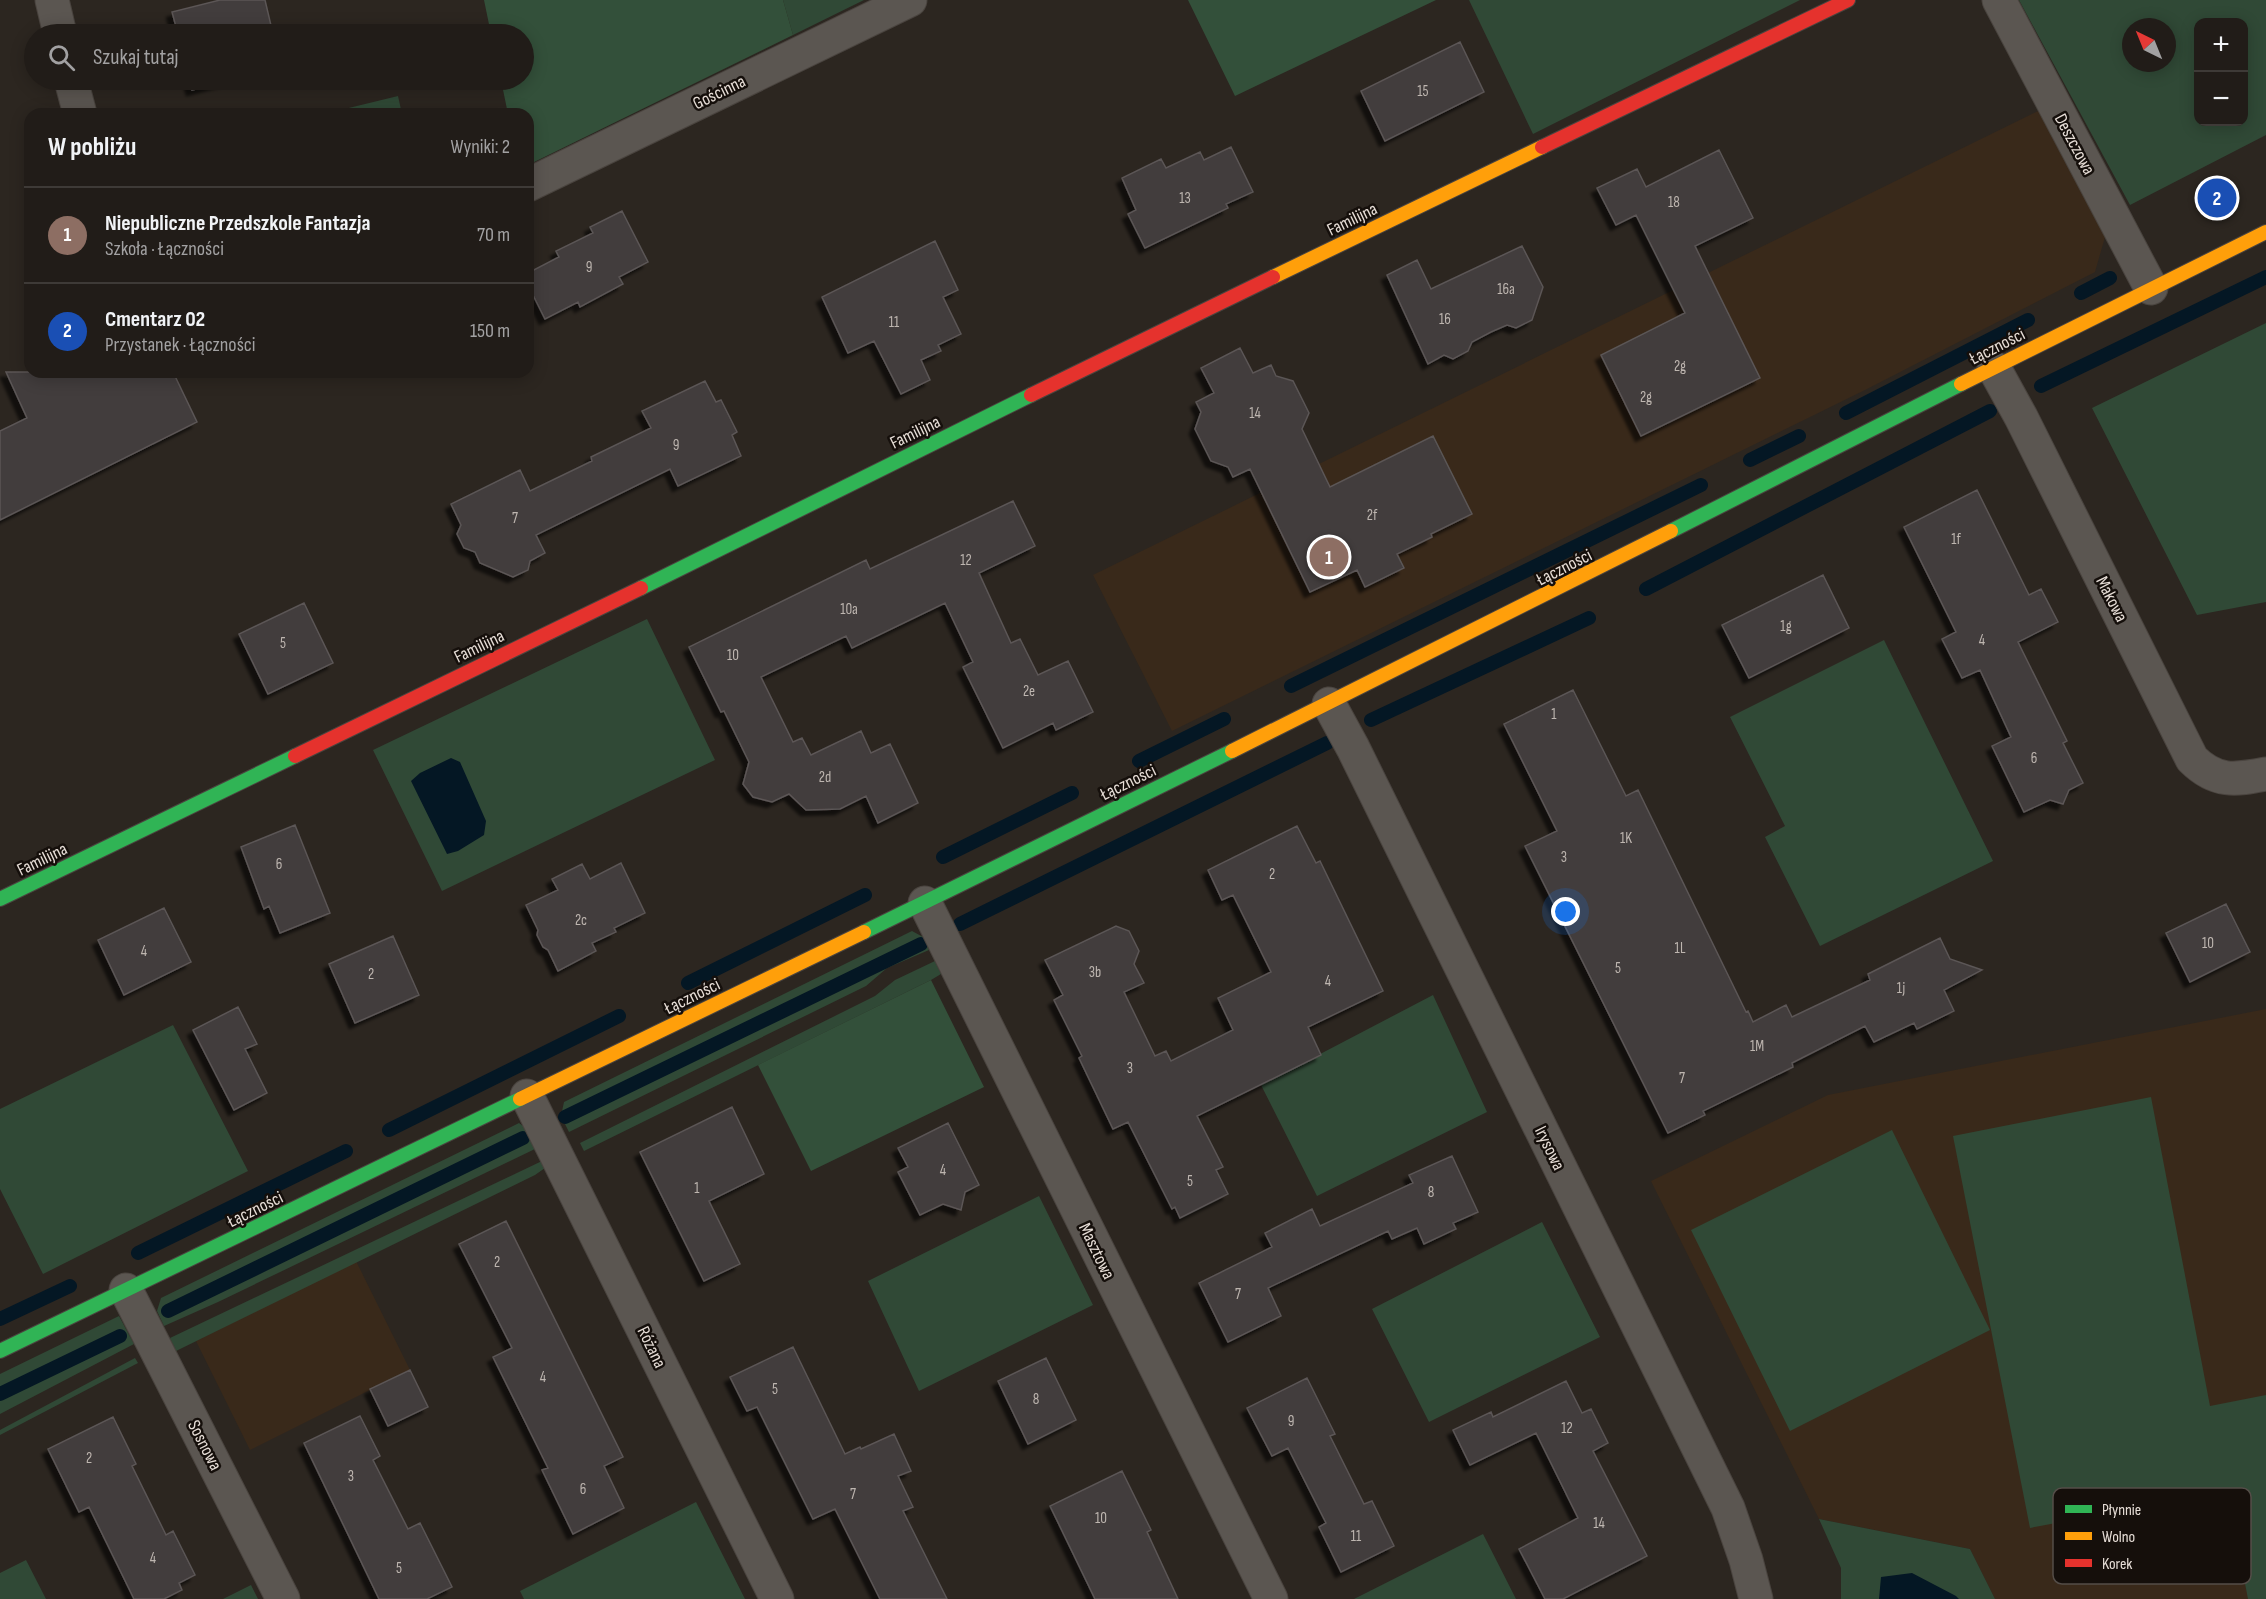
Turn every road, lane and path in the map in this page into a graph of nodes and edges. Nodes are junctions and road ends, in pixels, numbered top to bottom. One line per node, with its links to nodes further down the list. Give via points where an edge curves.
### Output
1 (52, 0): 5 (street)
2 (910, 0): 8 (street, Gościnna)
3 (1848, 0): 14 (street, Familijna, via 1162,330)
4 (1999, 0): 10 (street, Deszczowa)
5 (58, 24)
6 (74, 90): 7 (street)
7 (78, 108)
8 (534, 182)
9 (2266, 232): 10 (street, Łączności)
10 (2151, 288): 11 (street, Łączności)
11 (1994, 368): 12 (street, Łączności); 13 (street, Makowa, via 2192,759 2214,777)
12 (1329, 704): 15 (street, Łączności); 22 (street, Irysowa, via 1728,1508)
13 (2266, 774)
14 (0, 899)
15 (925, 903): 16 (street, Łączności); 21 (street, Masztowa)
16 (527, 1096): 17 (street, Łączności); 20 (street, Różana)
17 (126, 1290): 18 (street, Łączności); 19 (street, Sosnowa)
18 (0, 1351)
19 (284, 1599)
20 (777, 1599)
21 (1271, 1599)
22 (1756, 1599)

